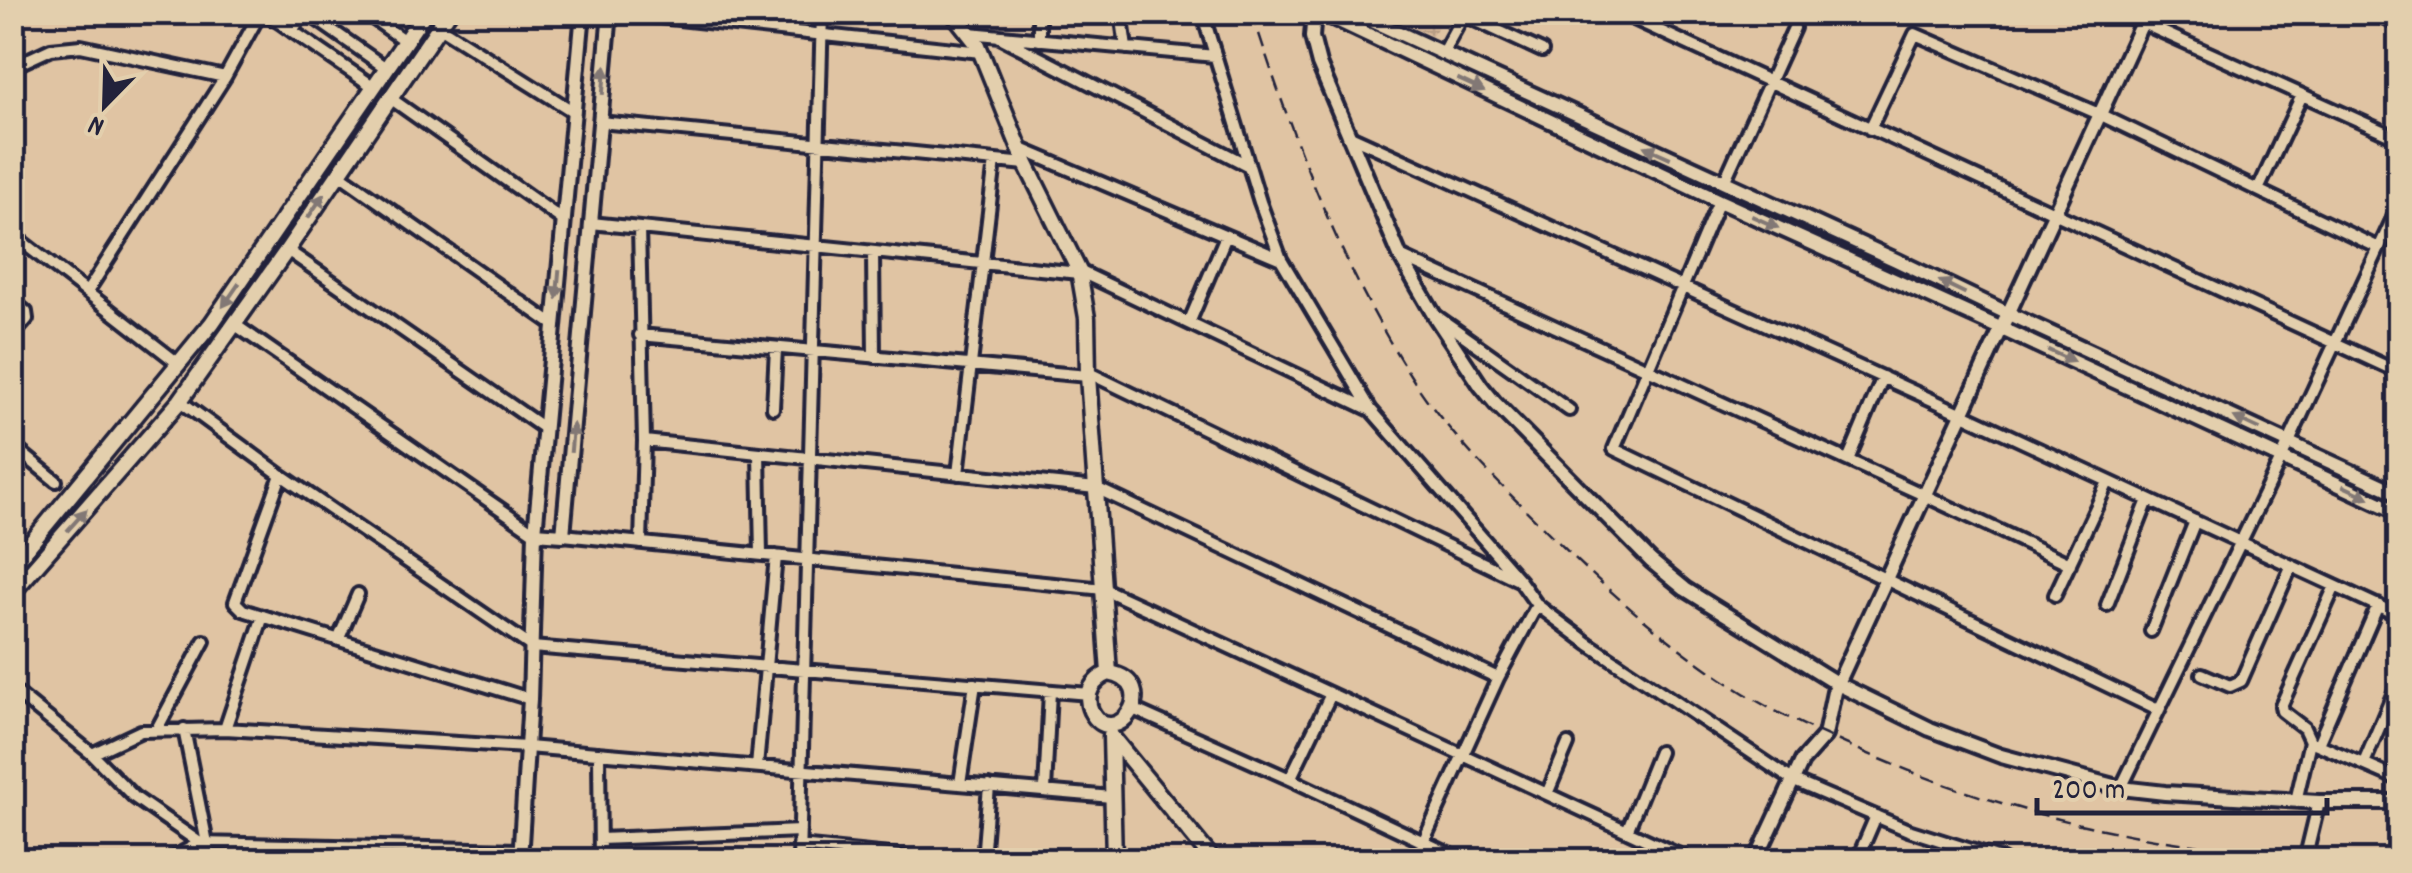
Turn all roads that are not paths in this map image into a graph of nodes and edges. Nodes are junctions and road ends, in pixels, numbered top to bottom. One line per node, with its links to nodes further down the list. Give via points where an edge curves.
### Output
1 (305, 12): 22 (street); 35 (street)
2 (364, 12): 26 (street)
3 (425, 12): 26 (main road)
4 (449, 12): 20 (main road)
5 (583, 12): 41 (street)
6 (612, 12): 17 (street); 43 (street, one-way to 6)
7 (822, 12): 24 (street)
8 (952, 12): 23 (main road)
9 (1039, 12): 27 (street)
10 (1121, 12): 28 (street)
11 (1202, 12): 32 (street)
12 (1317, 12): 33 (street); 45 (street, via 1316,55)
13 (1353, 12): 31 (street)
14 (1619, 12): 37 (street)
15 (2118, 12): 18 (street)
16 (2373, 13): 19 (street)
17 (691, 17): 24 (street)
18 (2144, 18): 39 (street); 42 (street)
19 (2400, 26)
20 (439, 27): 40 (main road); 41 (street)
21 (1794, 28): 37 (street)
22 (292, 31): 36 (street, via 258,17); 38 (street)
23 (969, 34): 25 (street); 30 (main road)
24 (821, 35): 30 (street); 47 (street)
25 (998, 36): 27 (street); 51 (street)
26 (406, 40): 35 (main road)
27 (1039, 40): 28 (street)
28 (1126, 48): 32 (street)
29 (1542, 51): 31 (street, via 1466,16)
30 (981, 52): 48 (main road)
31 (1440, 53): 33 (street); 53 (street, one-way to 31)
32 (1215, 56): 51 (street)
33 (1431, 66): 55 (street, one-way to 55)
34 (12, 67): 36 (street, via 51,49 81,46)
35 (386, 68): 38 (main road)
36 (225, 77): 74 (street)
37 (1770, 82): 44 (street); 53 (street)
38 (374, 87): 88 (main road, one-way to 88)
39 (2302, 96): 46 (street); 54 (street)
40 (390, 98): 52 (main road); 58 (street)
41 (574, 112): 58 (street)
42 (2100, 114): 44 (street, via 1915,34); 54 (street); 57 (street)
43 (600, 122): 47 (street); 59 (street)
44 (1870, 129): 57 (street)
45 (1348, 135): 67 (street); 73 (street)
46 (2400, 139)
47 (818, 144): 49 (street); 63 (street)
48 (1019, 148): 50 (main road); 62 (street)
49 (995, 161): 50 (street); 70 (street)
50 (1026, 164): 71 (main road)
51 (1249, 166): 68 (street)
52 (338, 172): 65 (main road, one-way to 52); 80 (street)
53 (1724, 182): 69 (street)
54 (2258, 190): 64 (street)
55 (1718, 201): 72 (street, one-way to 72); 73 (street)
56 (2400, 203): 64 (street)
57 (2055, 213): 76 (street); 84 (street)
58 (564, 221): 80 (street, one-way to 80)
59 (591, 224): 60 (street); 120 (street, one-way to 59)
60 (639, 228): 63 (street); 83 (street)
61 (12, 234): 74 (street)
62 (1226, 236): 68 (street); 78 (street)
63 (816, 246): 66 (street); 86 (street)
64 (2379, 248): 84 (street)
65 (287, 250): 79 (main road); 99 (street)
66 (874, 252): 70 (street); 87 (street)
67 (1400, 256): 77 (street); 90 (street)
68 (1282, 259): 96 (street)
69 (1896, 260): 72 (street); 76 (street, one-way to 69)
70 (983, 264): 71 (street); 89 (street)
71 (1079, 272): 78 (street); 92 (main road)
72 (1888, 277): 81 (street)
73 (1683, 286): 90 (street); 93 (street)
74 (88, 292): 88 (street)
75 (12, 308): 82 (street, via 20,307 27,320)
76 (2009, 314): 81 (street); 101 (street, one-way to 76)
77 (1434, 315): 97 (street); 152 (street, via 1487,395 1650,561 1703,602)
78 (1189, 323): 96 (street)
79 (234, 324): 94 (main road); 119 (street)
80 (554, 324): 99 (street)
81 (2002, 328): 98 (street); 104 (street, one-way to 104)
82 (12, 336)
83 (640, 336): 85 (street); 100 (street)
84 (2334, 343): 91 (street); 101 (street)
85 (776, 348): 86 (street); 95 (street)
86 (813, 351): 87 (street); 105 (street)
87 (874, 356): 89 (street)
88 (179, 364): 107 (main road)
89 (971, 365): 92 (street); 108 (street)
90 (1648, 368): 106 (street); 130 (street, via 1614,449)
91 (2400, 373)
92 (1088, 375): 113 (main road); 129 (street)
93 (1883, 378): 98 (street); 106 (street)
94 (180, 400): 109 (street); 112 (main road)
95 (773, 408)
96 (1371, 410): 129 (street)
97 (1569, 410)
98 (1963, 414): 111 (street); 115 (street)
99 (545, 428): 119 (street)
100 (644, 440): 103 (street); 122 (street)
101 (2289, 442): 104 (street); 114 (street)
102 (12, 445): 110 (street)
103 (759, 453): 105 (street); 123 (street)
104 (2282, 457): 117 (street, one-way to 117); 121 (street)
105 (810, 458): 108 (street); 125 (street)
106 (1848, 460): 115 (street)
107 (94, 468): 112 (main road); 127 (main road)
108 (958, 474): 113 (street)
109 (281, 475): 139 (street, via 235,602); 144 (street)
110 (56, 481)
111 (2108, 482): 116 (street); 126 (street)
112 (110, 483): 133 (main road, one-way to 112)
113 (1096, 488): 132 (main road); 149 (street)
114 (2400, 494)
115 (1926, 496): 126 (street); 130 (street)
116 (2148, 500): 118 (street); 137 (street)
117 (2400, 512)
118 (2195, 521): 121 (street); 141 (street)
119 (535, 532): 120 (street); 144 (street)
120 (563, 535): 122 (street)
121 (2241, 542): 128 (street); 159 (street)
122 (640, 543): 123 (street)
123 (760, 555): 124 (street)
124 (776, 556): 125 (street); 145 (street)
125 (807, 560): 132 (street); 146 (street)
126 (2070, 564): 135 (street)
127 (12, 566)
128 (2291, 567): 131 (street); 148 (street, via 2241,681 2230,686)
129 (1520, 581): 136 (street)
130 (1887, 582): 152 (street); 159 (street)
131 (2336, 586): 138 (street); 164 (street, via 2282,706)
132 (1104, 589): 147 (main road); 156 (street)
133 (12, 593)
134 (358, 594): 142 (street)
135 (2055, 595)
136 (1538, 605): 149 (street); 176 (street)
137 (2107, 605)
138 (2378, 606): 140 (street); 164 (street)
139 (263, 616): 142 (street); 161 (street)
140 (2400, 616)
141 (2151, 631)
142 (340, 638): 157 (street)
143 (204, 641): 162 (street)
144 (532, 647): 145 (street); 157 (street)
145 (766, 667): 146 (street); 172 (street)
146 (804, 670): 151 (street); 173 (street)
147 (1109, 673): 155 (main road); 158 (main road, via 1130,685)
148 (2202, 674)
149 (1498, 678): 170 (street)
150 (2400, 678): 171 (street)
151 (975, 684): 154 (street); 177 (street)
152 (1838, 684): 176 (street, via 1825,735); 179 (street, via 1966,743)
153 (12, 689): 169 (street)
154 (1050, 691): 155 (street); 180 (street)
155 (1089, 694): 163 (main road, via 1092,712)
156 (1331, 694): 170 (street); 174 (street)
157 (530, 699): 166 (street)
158 (1132, 709): 163 (main road); 174 (street)
159 (2158, 710): 179 (street)
160 (184, 729): 161 (street); 162 (street); 191 (street)
161 (225, 729): 166 (street)
162 (157, 730): 169 (street)
163 (1111, 731): 182 (main road); 205 (main road)
164 (2314, 742): 171 (street); 183 (street)
165 (1568, 744): 181 (street)
166 (528, 746): 168 (street); 195 (street)
167 (1659, 752): 188 (street)
168 (599, 753): 172 (street); 189 (street)
169 (92, 754): 191 (street, via 134,797)
170 (1464, 756): 181 (street); 190 (street)
171 (2364, 764): 175 (street)
172 (758, 767): 173 (street)
173 (802, 770): 177 (street); 187 (street)
174 (1290, 779): 190 (street)
175 (2400, 780)
176 (1794, 781): 186 (street); 209 (street)
177 (960, 784): 178 (street)
178 (989, 786): 180 (street); 203 (street)
179 (2120, 788): 183 (street)
180 (1045, 791): 182 (street)
181 (1547, 794): 188 (street)
182 (1112, 797): 204 (main road)
183 (2296, 801): 184 (street)
184 (2319, 802): 185 (street); 213 (street)
185 (2400, 802)
186 (1876, 816): 193 (street); 210 (street)
187 (800, 831): 189 (street); 194 (street)
188 (1627, 831): 208 (street)
189 (600, 839): 200 (street)
190 (1424, 842): 206 (street); 207 (street)
191 (203, 843): 192 (street); 197 (street); 198 (street)
192 (275, 844): 195 (street); 199 (street)
193 (1951, 845): 211 (street); 212 (street)
194 (800, 846): 196 (street); 201 (street)
195 (520, 855)
196 (914, 859): 202 (street)
197 (170, 860)
198 (203, 860)
199 (279, 860)
200 (600, 860)
201 (799, 860)
202 (939, 860)
203 (983, 860)
204 (1114, 860)
205 (1213, 860)
206 (1414, 860)
207 (1462, 860)
208 (1690, 860)
209 (1756, 860)
210 (1857, 860)
211 (1945, 860)
212 (2003, 860)
213 (2305, 860)

